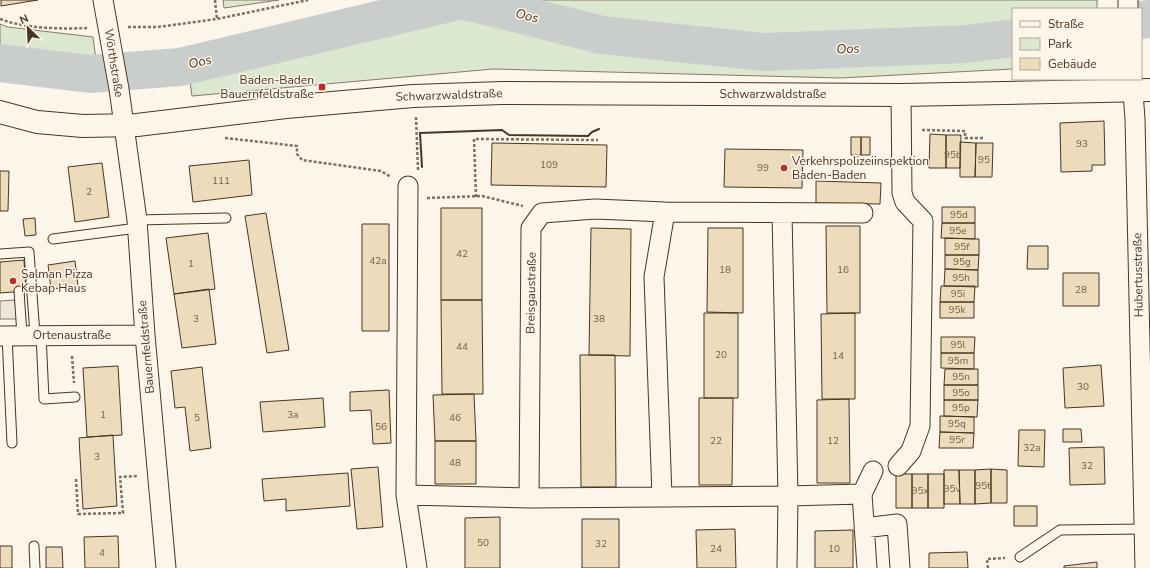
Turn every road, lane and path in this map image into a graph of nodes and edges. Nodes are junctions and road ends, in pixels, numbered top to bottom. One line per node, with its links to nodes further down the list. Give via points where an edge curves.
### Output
1 (103, 0): 6 (street, Wörthstraße)
2 (215, 0): 5 (path)
3 (309, 0): 5 (path)
4 (0, 19): 6 (path, via 14,24)
5 (217, 20): 6 (path)
6 (109, 31): 11 (street, Wörthstraße)
7 (1139, 86): 8 (street, Schwarzwaldstraße); 42 (street, Hubertusstraße, via 1136,126)
8 (901, 95): 11 (street, Schwarzwaldstraße, via 421,95); 32 (street, via 902,193 905,202 923,221 920,426 911,451)
9 (0, 112): 11 (street, Schwarzwaldstraße, via 44,123 78,126)
10 (416, 124): 16 (path)
11 (124, 125): 23 (street, Bauernfeldstraße)
12 (919, 130): 14 (path, via 965,131 965,138)
13 (223, 137): 16 (path, via 297,146 297,154 302,160 381,171)
14 (985, 138)
15 (598, 140): 17 (path, via 474,139)
16 (411, 187): 17 (path); 37 (street)
17 (476, 197): 19 (path, via 482,196)
18 (665, 212): 19 (street, via 595,209); 20 (street); 38 (street, via 654,277)
19 (542, 213): 40 (street, Breisgaustraße, via 531,228)
20 (782, 213): 21 (street); 39 (street)
21 (863, 213)
22 (226, 218): 23 (lane)
23 (137, 224): 24 (lane); 28 (street, Bauernfeldstraße)
24 (54, 239)
25 (0, 254): 27 (lane, via 29,252)
26 (19, 291): 27 (lane)
27 (21, 335): 28 (street, Ortenaustraße); 30 (lane, via 44,399); 31 (lane)
28 (145, 335): 34 (street, Bauernfeldstraße)
29 (72, 358): 30 (path)
30 (75, 397)
31 (12, 443)
32 (898, 466)
33 (873, 471): 36 (street)
34 (158, 475): 35 (path, via 120,477 123,513 78,514); 46 (street, Bauernfeldstraße)
35 (76, 479)
36 (862, 494): 39 (street); 41 (street)
37 (406, 495): 40 (street); 47 (street)
38 (662, 496): 39 (street); 40 (street)
39 (788, 496): 48 (street)
40 (529, 498)
41 (864, 528): 49 (street); 50 (street, via 897,524)
42 (1144, 529): 44 (lane, via 1060,530); 52 (street, Hubertusstraße)
43 (34, 546): 45 (lane)
44 (1020, 557): 51 (path, via 987,559)
45 (35, 568)
46 (166, 568)
47 (417, 568)
48 (787, 568)
49 (866, 568)
50 (900, 568)
51 (988, 568)
52 (1145, 568)

